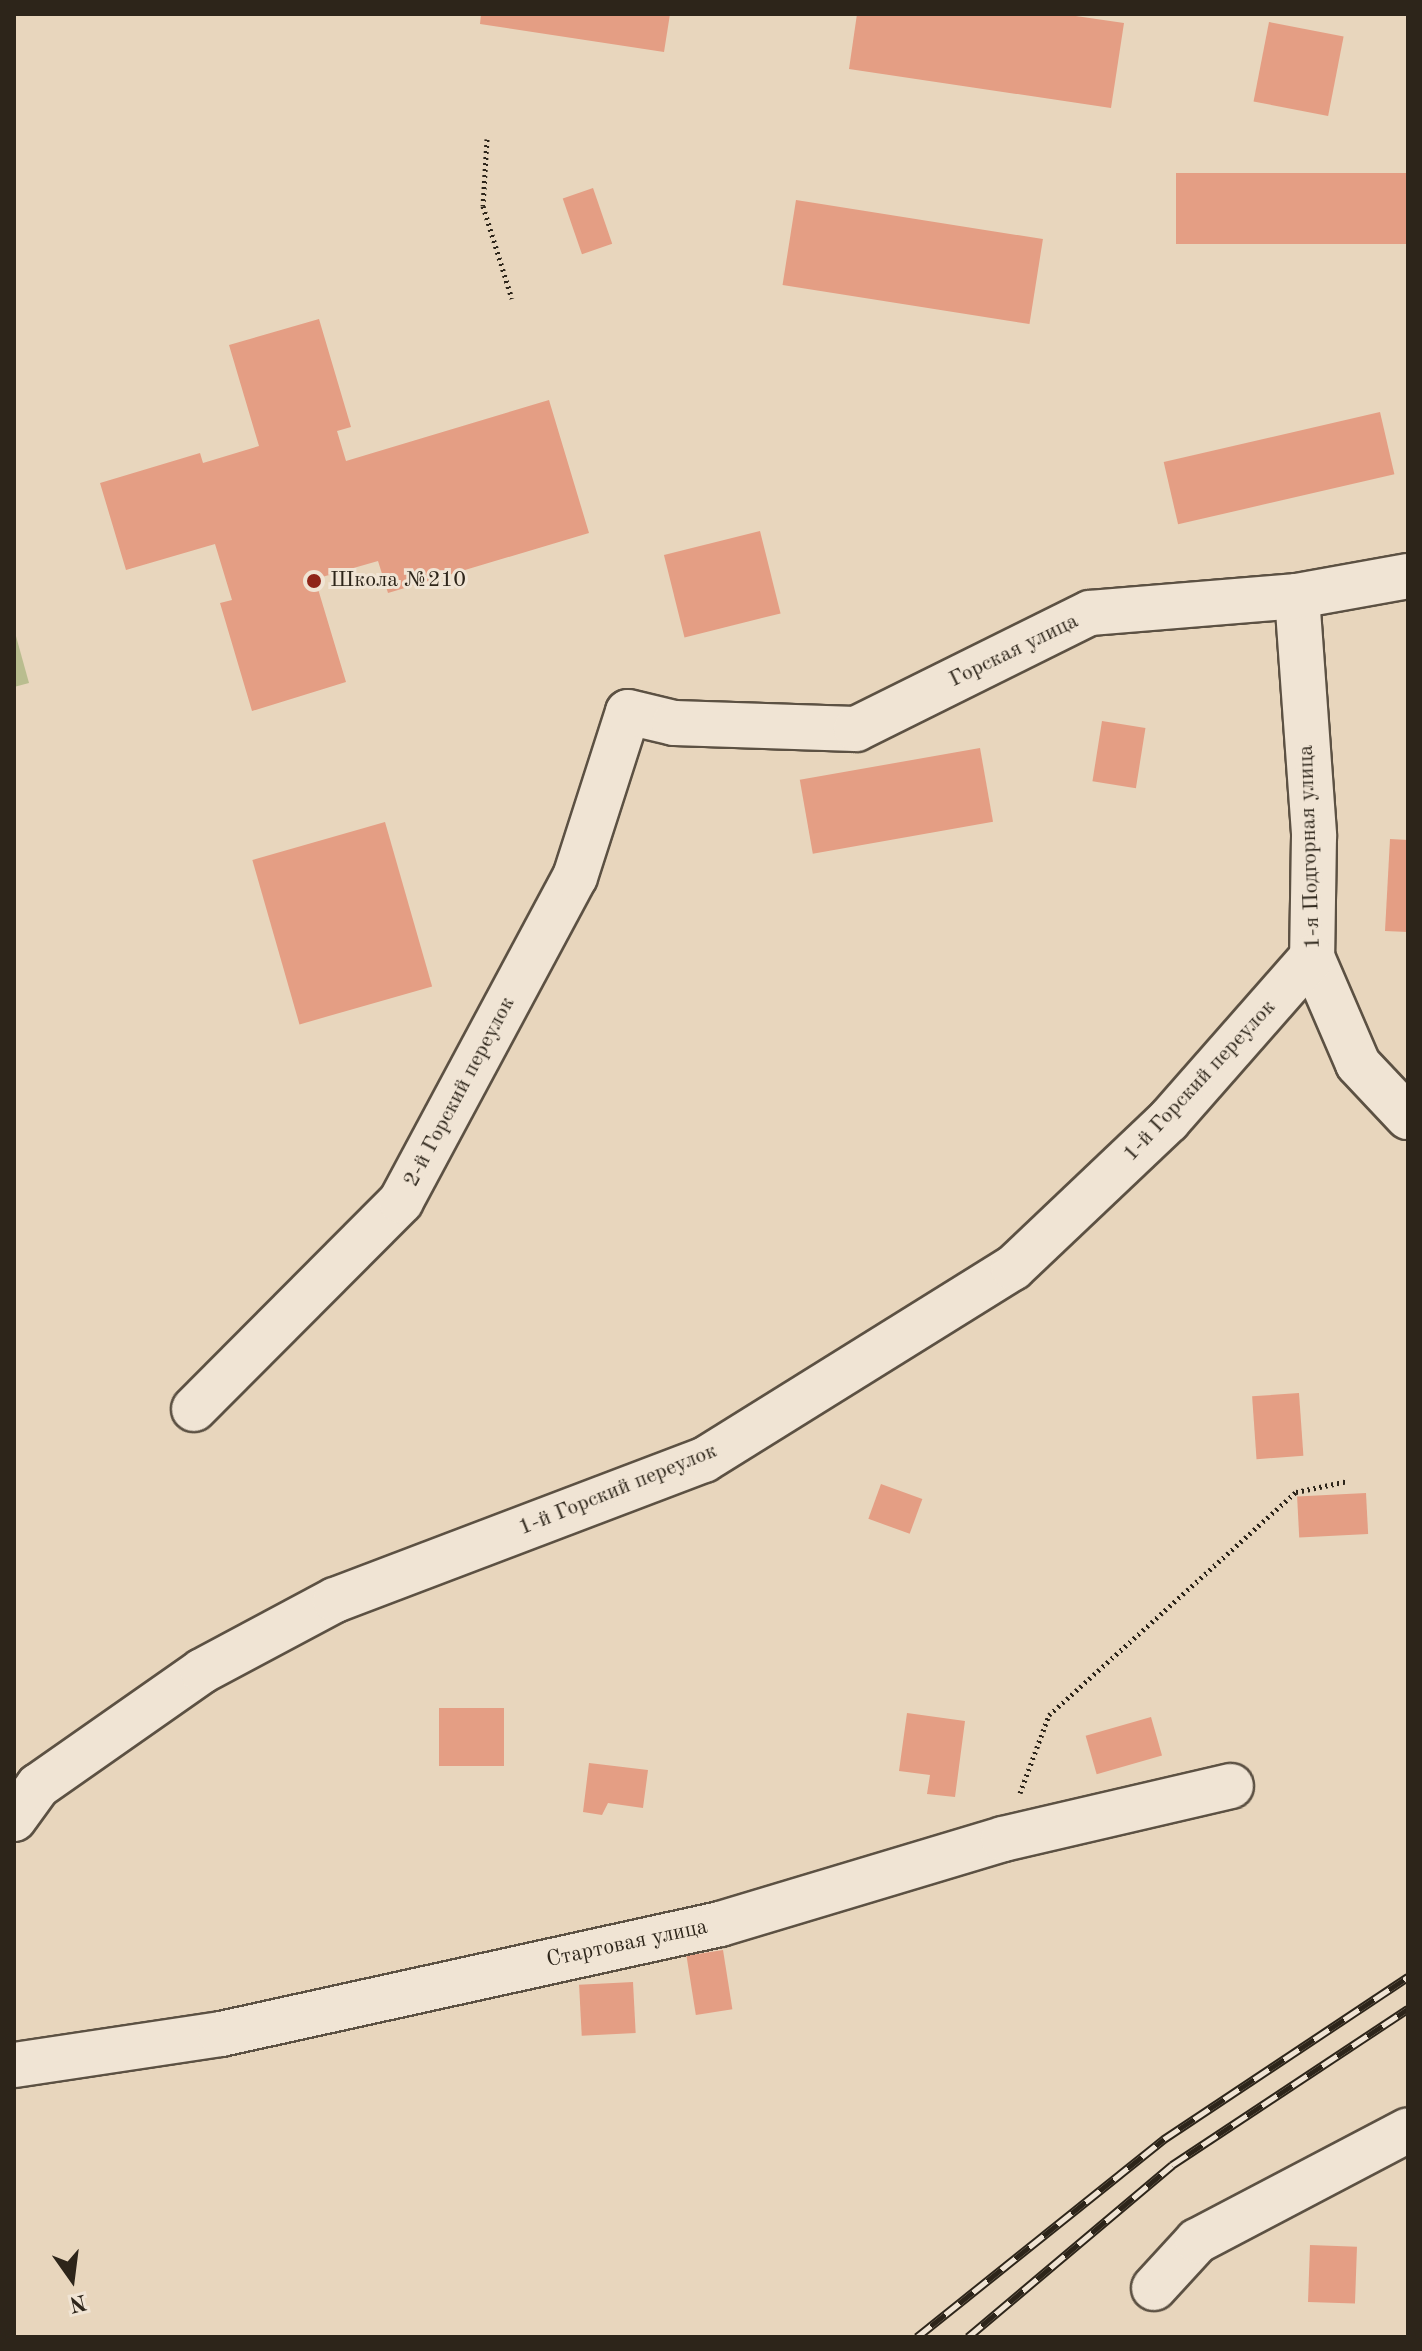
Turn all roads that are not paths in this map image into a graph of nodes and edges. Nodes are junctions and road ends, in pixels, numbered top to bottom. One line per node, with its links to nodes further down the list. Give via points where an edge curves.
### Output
1 (1408, 576): 2 (street, Горская улица)
2 (1297, 596): 3 (street, Горская улица, via 1090,613 856,729 674,723); 4 (street, 1-я Подгорная улица, via 1314,836)
3 (628, 712): 6 (street, 2-й Горский переулок, via 575,877 401,1201)
4 (1312, 957): 5 (street, 1-я Подгорная улица, via 1358,1064); 8 (street, 1-й Горский переулок, via 1168,1121 1013,1268 704,1460 335,1600 202,1671 38,1786)
5 (1408, 1117)
6 (194, 1409)
7 (1231, 1786): 9 (street, Стартовая улица, via 1003,1839 720,1924 221,2034)
8 (14, 1819)
9 (14, 2065)
10 (1408, 2130): 11 (street, via 1197,2241)
11 (1154, 2288)

